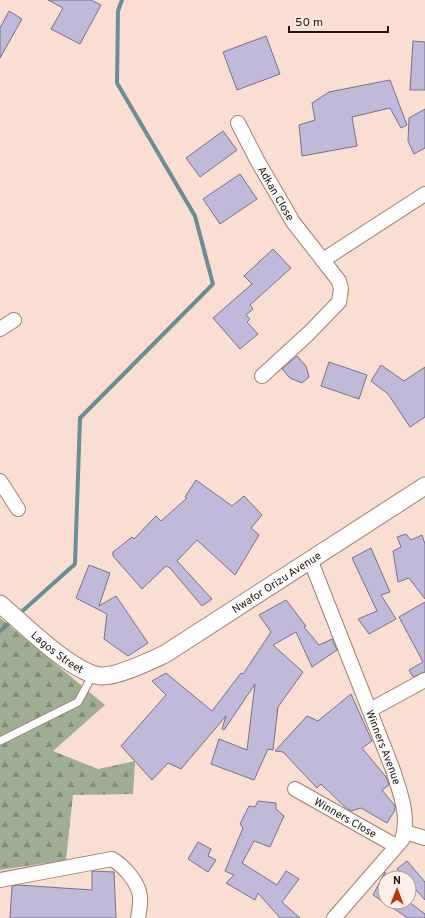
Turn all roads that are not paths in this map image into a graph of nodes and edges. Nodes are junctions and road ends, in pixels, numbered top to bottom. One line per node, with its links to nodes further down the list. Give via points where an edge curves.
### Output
1 (238, 122): 3 (street, Adkan Close, via 293,222)
2 (425, 194): 3 (street)
3 (323, 260): 6 (street, Adkan Close, via 338,281 341,289 339,302)
4 (14, 320): 5 (street)
5 (0, 329)
6 (262, 376)
7 (0, 481): 9 (street)
8 (425, 486): 10 (street, Nwafor Orizu Avenue)
9 (18, 509)
10 (310, 559): 12 (street, Nwafor Orizu Avenue, via 165,654); 15 (street, Winners Avenue)
11 (0, 604): 13 (street, Lagos Street, via 71,664)
12 (124, 670): 13 (street, Lagos Street, via 102,676)
13 (94, 674): 16 (lane, via 78,702)
14 (425, 680): 15 (street)
15 (370, 710): 18 (street, Winners Avenue, via 403,801)
16 (0, 740)
17 (295, 789): 20 (street, Winners Close)
18 (405, 832): 19 (street); 20 (street)
19 (425, 838)
20 (396, 846): 23 (street)
21 (0, 880): 22 (street, via 112,859 122,865 140,896)
22 (138, 918)
23 (334, 918)

